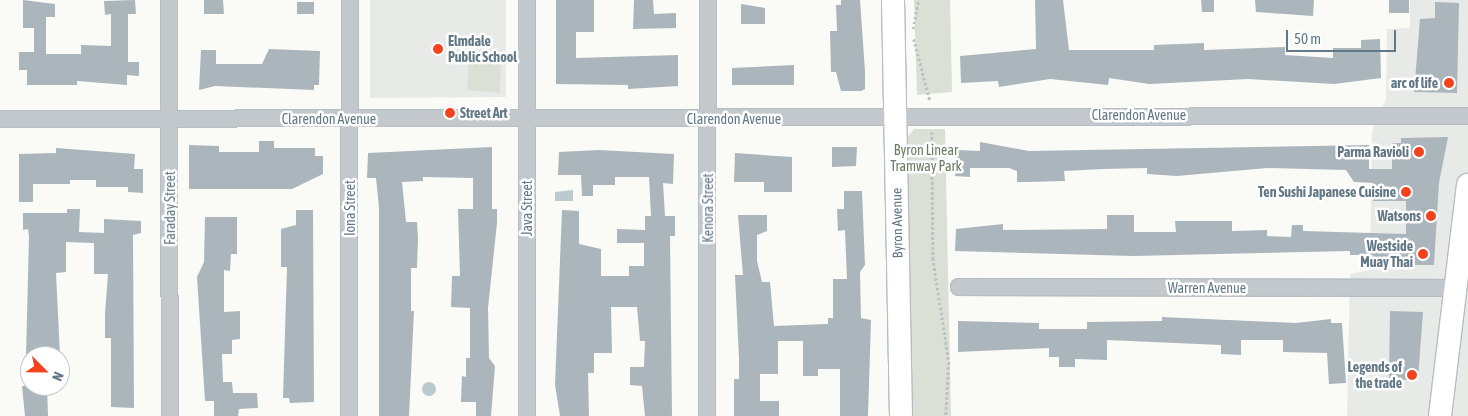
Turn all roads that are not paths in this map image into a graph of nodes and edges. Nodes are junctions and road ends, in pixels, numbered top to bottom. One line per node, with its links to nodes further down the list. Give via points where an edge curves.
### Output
1 (169, 0): 9 (street, Faraday Street)
2 (350, 0): 10 (street, Iona Street)
3 (527, 0): 11 (street, Java Street)
4 (708, 0): 12 (street, Kenora Street)
5 (893, 0): 7 (street, Byron Avenue)
6 (1468, 116): 7 (street, Clarendon Avenue)
7 (895, 118): 12 (street, Clarendon Avenue); 21 (street, Byron Avenue)
8 (0, 119): 9 (street, Clarendon Avenue)
9 (170, 119): 10 (street, Clarendon Avenue); 17 (street, Faraday Street)
10 (350, 119): 11 (street, Clarendon Avenue); 18 (street, Iona Street)
11 (527, 119): 12 (street, Clarendon Avenue); 19 (street, Java Street)
12 (708, 119): 20 (street, Kenora Street)
13 (1468, 185): 14 (street)
14 (1464, 255): 16 (street)
15 (959, 287): 16 (street, Warren Avenue)
16 (1455, 288): 22 (street)
17 (170, 416)
18 (349, 416)
19 (527, 416)
20 (707, 416)
21 (901, 416)
22 (1440, 416)

